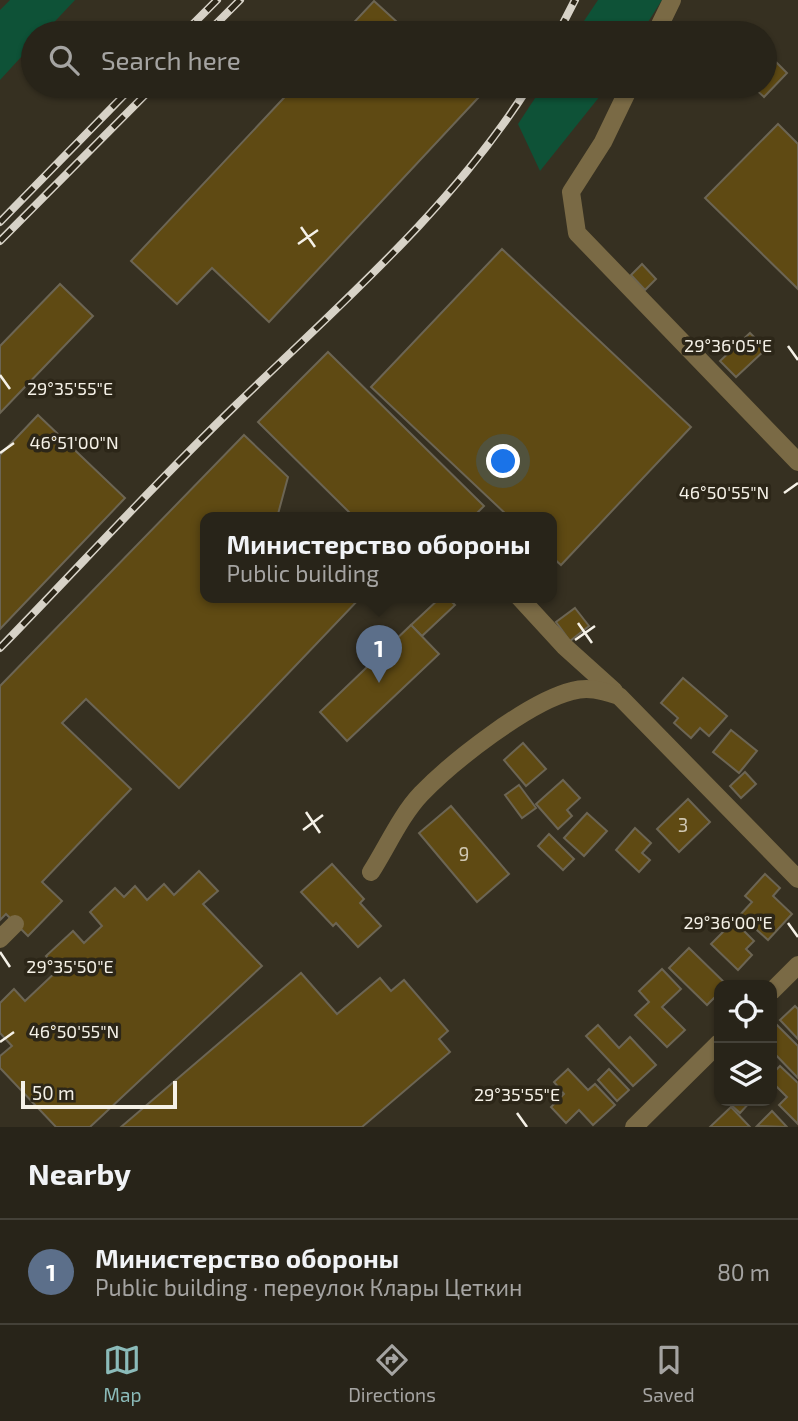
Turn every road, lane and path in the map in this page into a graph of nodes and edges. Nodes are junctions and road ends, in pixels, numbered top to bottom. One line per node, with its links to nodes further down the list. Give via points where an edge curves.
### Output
1 (671, 0): 2 (street)
2 (661, 21)
3 (624, 98): 4 (street, via 571,192 577,233)
4 (798, 462)
5 (525, 603): 6 (street)
6 (620, 696): 7 (street, via 597,688 572,691 469,751 419,796); 8 (street)
7 (371, 872)
8 (798, 879)
9 (15, 925): 10 (street)
10 (0, 939)
11 (798, 965): 12 (street)
12 (777, 986)
13 (714, 1048): 14 (street)
14 (634, 1127)

